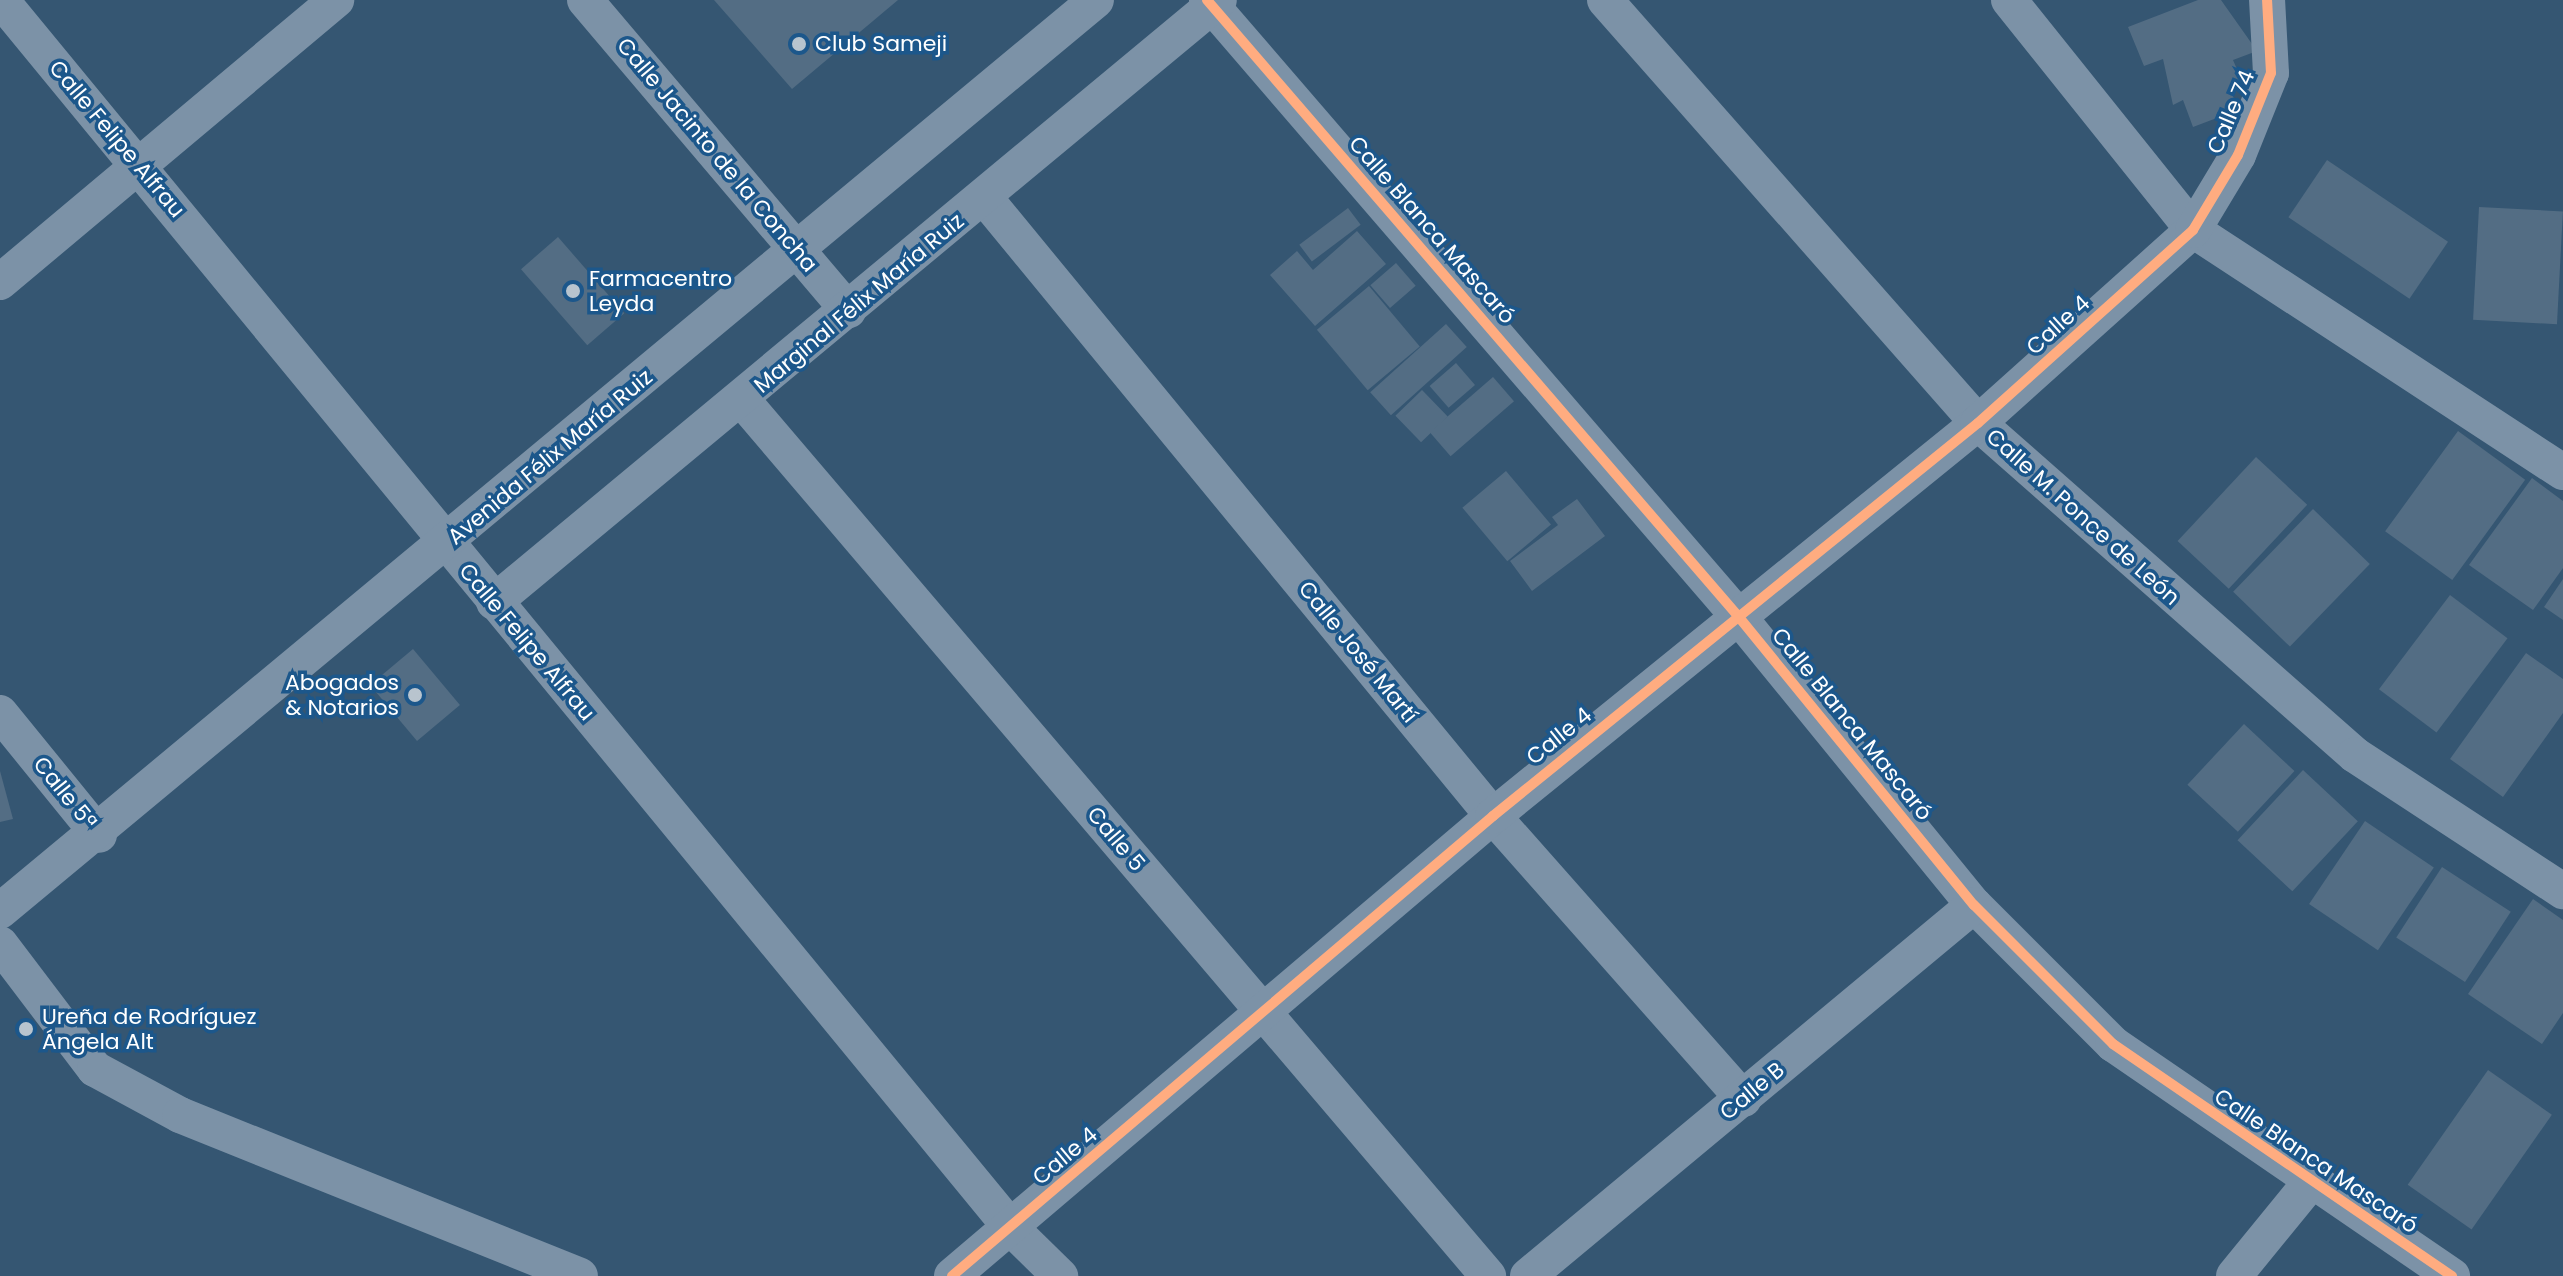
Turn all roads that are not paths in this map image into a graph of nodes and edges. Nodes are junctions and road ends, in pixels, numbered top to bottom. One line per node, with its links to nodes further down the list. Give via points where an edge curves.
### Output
1 (1, 0): 9 (street, Calle Felipe Alfrau)
2 (336, 0): 9 (street)
3 (585, 0): 12 (street, Calle Jacinto de la Concha)
4 (1096, 0): 12 (street, Avenida Félix María Ruiz)
5 (1605, 0): 16 (street, Calle M. Ponce de León)
6 (2009, 0): 11 (street)
7 (2267, 0): 11 (street, Calle 74, via 2271,73 2238,155)
8 (1213, 2): 10 (street, Marginal Félix María Ruiz); 20 (street, Calle Blanca Mascaró)
9 (140, 165): 13 (street); 18 (street, Calle Felipe Alfrau)
10 (984, 197): 14 (street, Marginal Félix María Ruiz); 22 (street, Calle José Martí)
11 (2193, 230): 16 (street, Calle 4); 17 (street)
12 (797, 250): 14 (street, Calle Jacinto de la Concha); 18 (street, Avenida Félix María Ruiz)
13 (0, 282)
14 (848, 310): 15 (street, Marginal Félix María Ruiz)
15 (744, 402): 19 (street, Marginal Félix María Ruiz); 28 (street, Calle 5)
16 (1978, 423): 20 (street, Calle 4); 24 (street, Calle M. Ponce de León, via 2355,755)
17 (2563, 472)
18 (446, 544): 19 (street, Calle Felipe Alfrau); 23 (street, Avenida Félix María Ruiz)
19 (494, 602): 31 (street, Calle Felipe Alfrau)
20 (1738, 616): 22 (street, Calle 4); 25 (street, Calle Blanca Mascaró)
21 (0, 713): 23 (street, Calle 5ª)
22 (1493, 816): 28 (street, Calle 4); 29 (street, Calle José Martí)
23 (99, 835): 26 (street, Avenida Félix María Ruiz)
24 (2563, 891)
25 (1974, 905): 29 (street, Calle B); 30 (street, Calle Blanca Mascaró, via 2113,1044)
26 (0, 911)
27 (0, 944): 32 (street, via 95,1069 180,1115)
28 (1264, 1014): 31 (street, Calle 4); 35 (street, Calle 5)
29 (1743, 1099): 36 (street, Calle B)
30 (2309, 1184): 37 (street); 38 (street, Calle Blanca Mascaró)
31 (1011, 1228): 33 (street, Calle 4); 34 (street, Calle Felipe Alfrau)
32 (580, 1276)
33 (952, 1276)
34 (1060, 1276)
35 (1488, 1276)
36 (1528, 1276)
37 (2234, 1276)
38 (2452, 1276)

